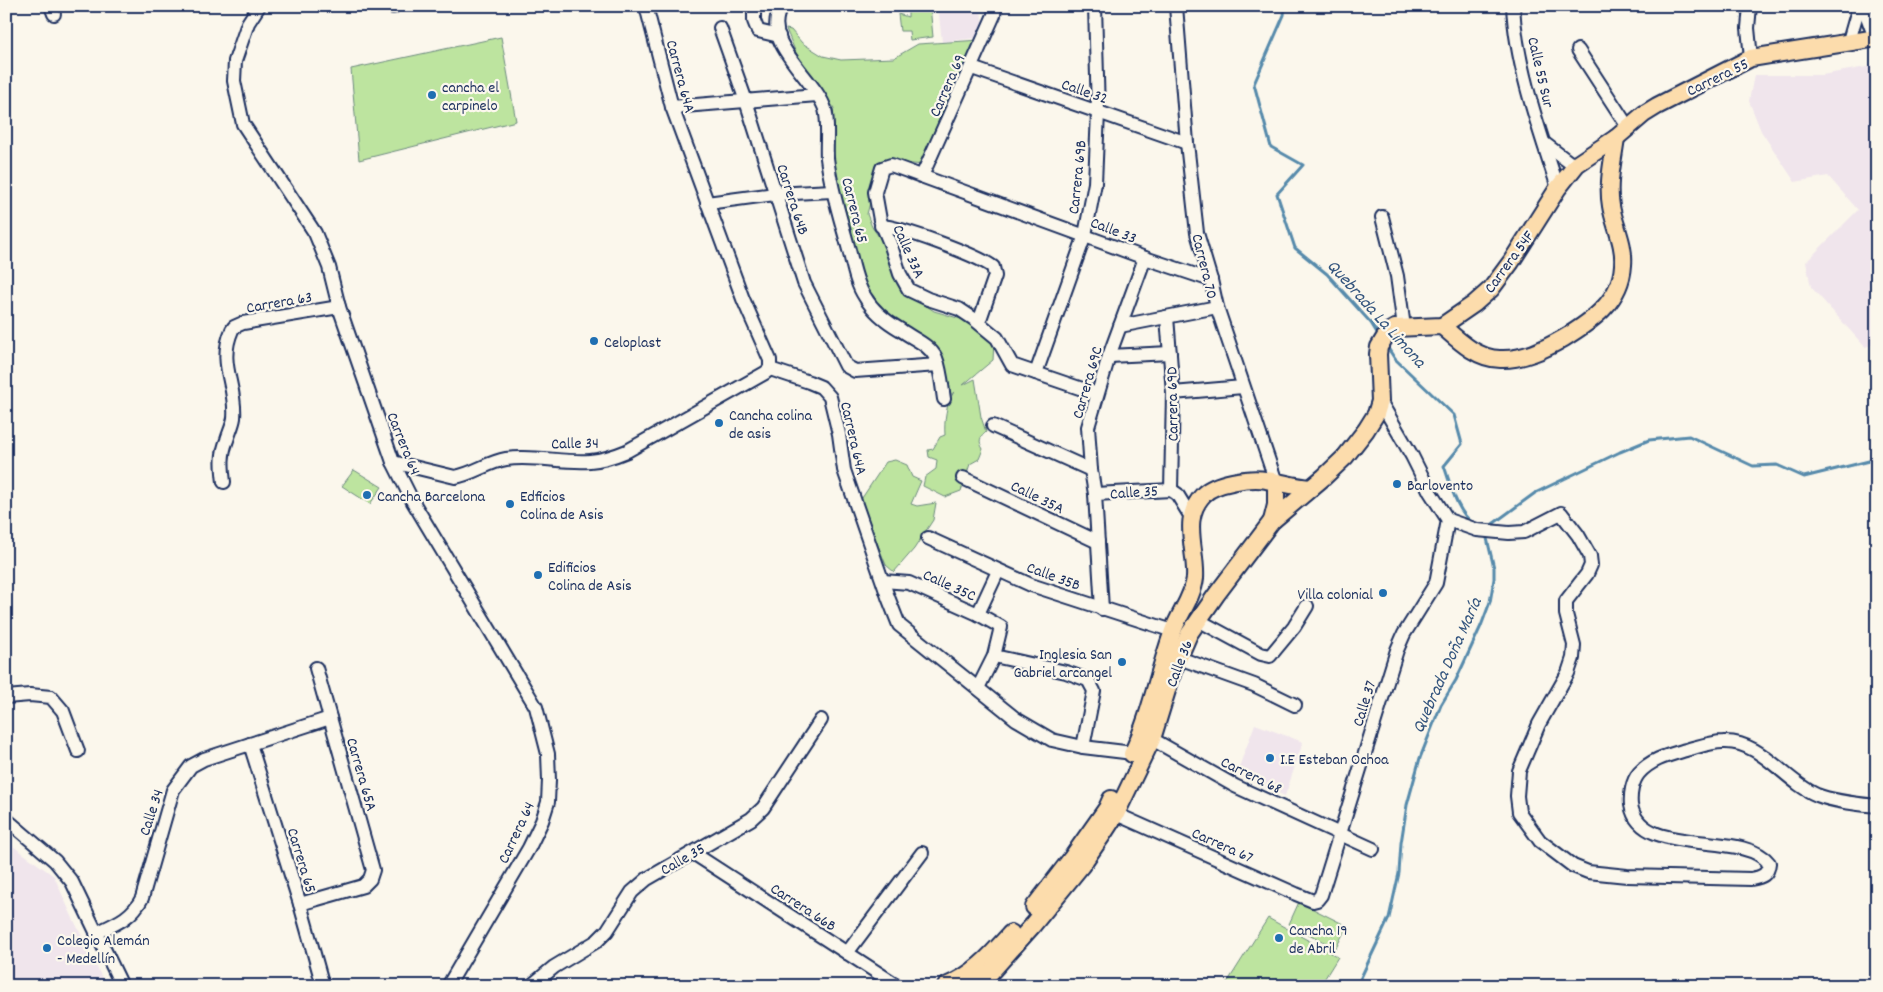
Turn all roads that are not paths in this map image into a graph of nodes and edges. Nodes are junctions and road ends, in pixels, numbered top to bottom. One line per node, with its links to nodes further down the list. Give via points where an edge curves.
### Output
1 (259, 6): 39 (street, Carrera 64, via 248,24 235,61 237,103 243,124 315,233 329,267)
2 (646, 6): 21 (street, Carrera 64A)
3 (754, 6): 13 (street, via 758,31)
4 (782, 6): 13 (street, Carrera 65, via 777,22)
5 (995, 6): 18 (street, Carrera 69, via 994,16)
6 (1095, 6): 22 (street, Carrera 69B)
7 (1176, 6): 25 (street, Carrera 70)
8 (1513, 6): 26 (street, Calle 55 Sur, via 1527,84)
9 (1750, 6): 17 (street)
10 (1858, 6): 15 (street)
11 (1863, 6): 14 (street)
12 (720, 28): 20 (street, Carrera 64B)
13 (779, 36): 19 (street, Carrera 65)
14 (1876, 38): 15 (main road, Carrera 55)
15 (1849, 42): 17 (main road, Carrera 55)
16 (1578, 50): 23 (street)
17 (1751, 58): 23 (main road, Carrera 55, via 1657,106)
18 (972, 68): 22 (street, Calle 32); 28 (street, Carrera 69)
19 (817, 96): 20 (street); 30 (street, Carrera 65, via 824,108)
20 (746, 101): 21 (street); 31 (street, Carrera 64B)
21 (672, 107): 32 (street, Carrera 64A)
22 (1098, 112): 25 (street, Calle 32); 35 (street, Carrera 69B, via 1095,183)
23 (1628, 127): 24 (main road, Carrera 55)
24 (1616, 138): 27 (main road, Carrera 55); 43 (main road, via 1610,203 1623,249 1624,265 1615,293 1594,318 1550,346 1522,357 1499,360 1478,354)
25 (1187, 143): 37 (street, Carrera 70, via 1197,233)
26 (1544, 143): 27 (street, via 1569,162); 29 (street, Calle 55 Sur)
27 (1577, 164): 29 (main road, Carrera 54F)
28 (922, 176): 34 (street, Calle 33A, via 892,165 882,168 875,192); 35 (street, Calle 33)
29 (1558, 188): 43 (main road, Carrera 54F, via 1491,289)
30 (832, 191): 31 (street); 47 (street, Carrera 65, via 864,296 879,314 927,347)
31 (775, 194): 32 (street); 47 (street, Carrera 64B, via 804,283 846,366 855,371)
32 (708, 203): 48 (street, Carrera 64A, via 770,360)
33 (1382, 217): 44 (street, via 1397,276)
34 (881, 226): 41 (street, Calle 33A, via 909,290 959,309); 41 (street, via 901,230 993,267 995,276)
35 (1084, 235): 36 (street, Calle 33); 49 (street, Carrera 69B)
36 (1145, 258): 37 (street, Calle 33); 42 (street, Carrera 69C)
37 (1211, 280): 38 (street, Carrera 70)
38 (1216, 307): 40 (street); 50 (street, Carrera 70)
39 (339, 308): 56 (street, Carrera 64); 60 (street, Carrera 63, via 243,323 232,330 225,355 234,419 221,463)
40 (1167, 318): 42 (street); 45 (street, Carrera 69D)
41 (978, 322): 49 (street, Calle 33A, via 997,338 1012,365)
42 (1120, 326): 46 (street, Carrera 69C)
43 (1442, 326): 44 (main road)
44 (1396, 330): 54 (main road, Calle 36, via 1379,347)
45 (1170, 353): 46 (street); 51 (street, Carrera 69D)
46 (1109, 356): 52 (street, Carrera 69C)
47 (938, 365): 53 (street, Carrera 65)
48 (770, 369): 56 (street, Calle 34, via 627,451 609,458 590,461 519,458 503,460 455,477); 71 (street, Carrera 64A, via 821,387 830,397 844,470)
49 (1036, 373): 52 (street)
50 (1243, 387): 51 (street); 59 (street, Carrera 70, via 1270,464)
51 (1173, 393): 62 (street, Carrera 69D)
52 (1097, 394): 57 (street, Carrera 69C, via 1088,427)
53 (944, 399)
54 (1380, 401): 61 (main road, Calle 36, via 1376,414 1345,457); 65 (street)
55 (993, 426): 57 (street, Calle 35)
56 (394, 462): 106 (street, Carrera 64, via 413,502 536,707 548,754 550,780 542,821)
57 (1091, 470): 63 (street, Carrera 69C)
58 (964, 478): 68 (street, Calle 35A)
59 (1269, 480): 61 (main road); 64 (main road, via 1216,487 1204,494); 66 (main road, via 1276,505)
60 (224, 482)
61 (1310, 488): 66 (main road, Calle 36)
62 (1171, 490): 63 (street, Calle 35); 64 (street, Calle 35)
63 (1095, 494): 68 (street, Carrera 69C)
64 (1191, 516): 70 (main road)
65 (1448, 520): 93 (street, via 1477,530 1509,533 1524,532 1561,513 1590,556 1587,574 1566,601 1574,645 1573,658 1519,771 1516,796 1519,812 1529,828 1540,841 1573,866 1588,872 1619,875 1751,880 1764,876 1769,863 1752,849 1658,834 1642,827 1633,816 1630,798 1636,777 1646,766 1665,756 1722,742 1750,747 1817,795); 96 (street, Calle 37, via 1436,583 1404,634)
66 (1272, 521): 72 (main road, Calle 36)
67 (928, 538): 69 (street, Calle 35B)
68 (1098, 542): 74 (street, Carrera 69C)
69 (998, 571): 74 (street, Calle 35B); 75 (street)
70 (1195, 578): 72 (main road); 77 (main road, Calle 36)
71 (883, 581): 75 (street, Calle 35C, via 909,583); 81 (street, Carrera 64A, via 899,626)
72 (1216, 595): 76 (main road, Calle 36)
73 (1307, 606): 76 (street, via 1270,656)
74 (1102, 609): 77 (street, Calle 35B)
75 (978, 614): 78 (street, Calle 35C, via 1001,627)
76 (1198, 620): 79 (main road, Calle 36)
77 (1173, 631): 92 (main road, Calle 36)
78 (994, 656): 81 (street); 90 (street, via 1088,680 1094,697)
79 (1179, 658): 85 (street, via 1254,685); 88 (main road, Calle 36)
80 (316, 668): 86 (street, Carrera 65A)
81 (978, 688): 90 (street, Carrera 64A, via 1016,719 1052,740)
82 (30, 695): 83 (street); 84 (street); 91 (street, via 51,697 64,711)
83 (6, 697)
84 (6, 703)
85 (1295, 705)
86 (330, 718): 89 (street, Calle 34); 101 (street, Carrera 65A, via 373,870 364,886)
87 (821, 720): 99 (street, Calle 35, via 763,808 752,819)
88 (1152, 739): 94 (main road, Calle 36); 96 (street, Carrera 68, via 1236,786)
89 (250, 744): 101 (street, Carrera 65); 102 (street, Calle 34, via 191,766 182,777 173,790 137,908 128,917)
90 (1083, 747): 92 (street, Carrera 64A)
91 (78, 751)
92 (1133, 752): 109 (main road, Calle 36, via 1106,808 1026,917 985,962 959,981)
93 (1877, 806)
94 (1116, 814): 100 (street, Carrera 67, via 1296,894); 110 (main road, Calle 36, via 1081,866 1034,925 991,972)
95 (6, 819): 102 (street, via 55,861 72,882)
96 (1341, 833): 97 (street, Carrera 68); 100 (street, Calle 37)
97 (1373, 849)
98 (922, 852): 103 (street)
99 (693, 853): 103 (street, Carrera 66B); 107 (street, Calle 35, via 647,879 632,892 598,941 554,967)
100 (1317, 900)
101 (300, 904): 105 (street, Carrera 65)
102 (96, 933): 104 (street)
103 (847, 953): 108 (street, Carrera 66B)
104 (122, 986)
105 (323, 986)
106 (448, 986)
107 (531, 986)
108 (898, 986)
109 (946, 986)
110 (971, 986)

